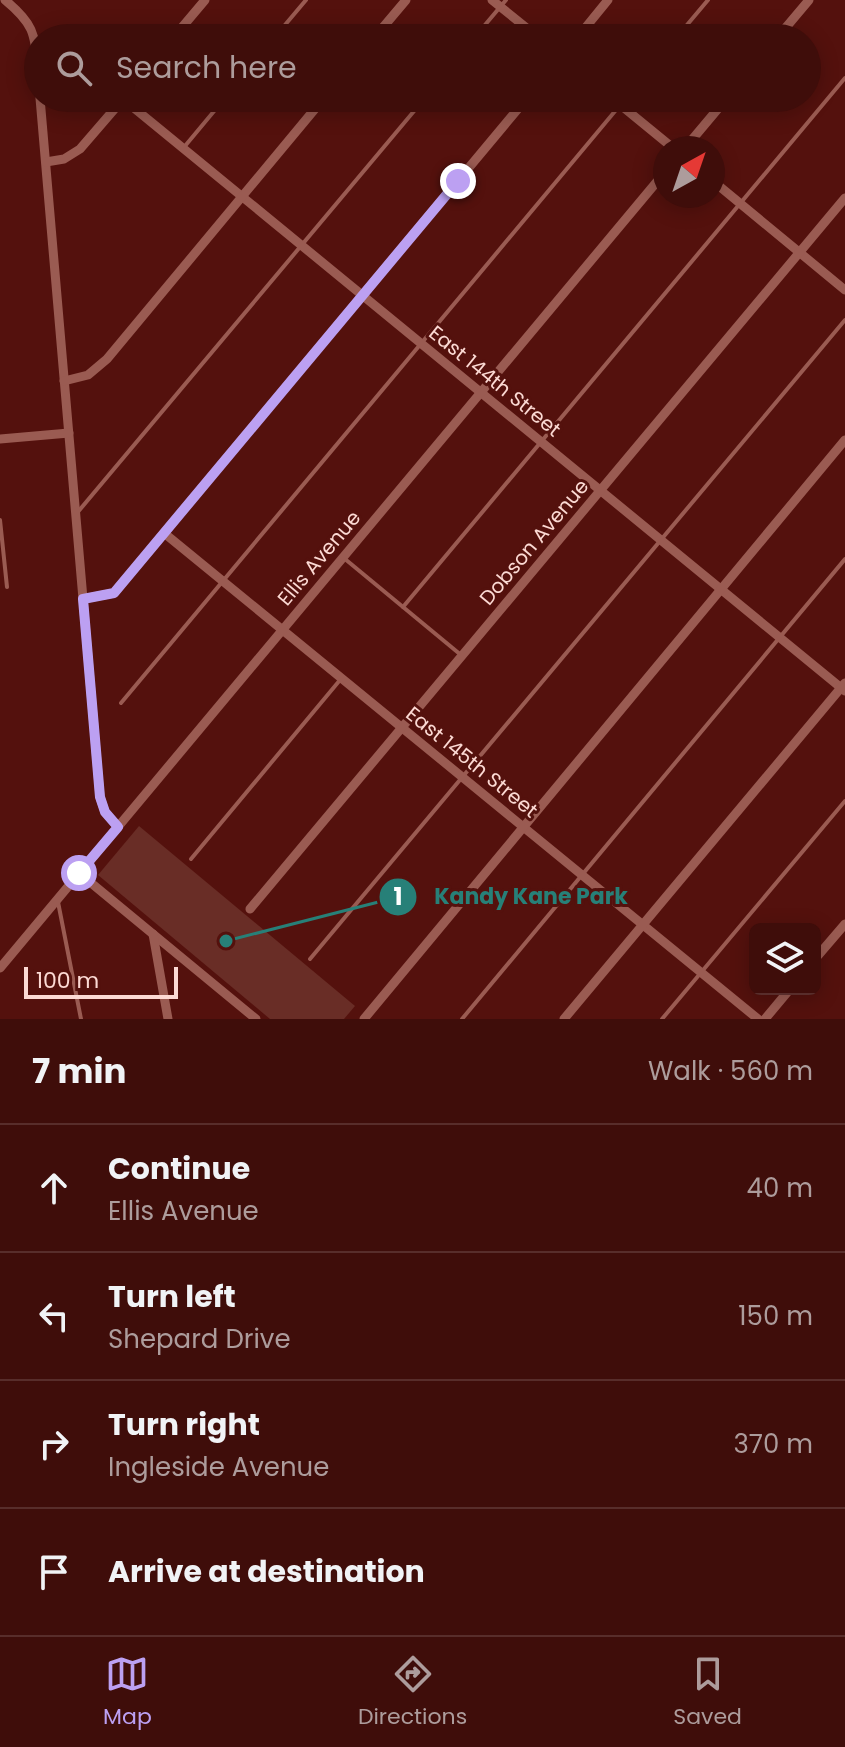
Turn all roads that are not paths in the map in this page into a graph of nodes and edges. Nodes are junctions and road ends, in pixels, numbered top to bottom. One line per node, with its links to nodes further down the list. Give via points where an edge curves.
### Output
1 (5, 0): 9 (street)
2 (205, 0): 10 (street)
3 (306, 0): 11 (lane)
4 (406, 0): 12 (street)
5 (608, 0): 15 (street)
6 (708, 0): 16 (lane)
7 (809, 0): 17 (street)
8 (499, 2): 13 (lane); 14 (street)
9 (29, 24)
10 (185, 24)
11 (286, 24)
12 (386, 24)
13 (484, 24)
14 (523, 24)
15 (588, 24)
16 (688, 24)
17 (789, 24)
18 (845, 78): 19 (lane)
19 (821, 107)
20 (41, 112): 34 (street)
21 (111, 112): 34 (street, via 72,156)
22 (140, 112): 33 (street, East 144th Street)
23 (213, 112): 33 (lane)
24 (312, 112): 37 (street)
25 (413, 112): 40 (lane)
26 (515, 112): 43 (street)
27 (615, 112): 45 (lane)
28 (634, 112): 31 (street)
29 (715, 112): 32 (street)
30 (817, 112): 39 (lane)
31 (660, 136)
32 (695, 136)
33 (183, 148): 37 (street, East 144th Street)
34 (46, 162): 46 (street)
35 (653, 186): 47 (street, Ellis Avenue)
36 (725, 191): 39 (street)
37 (242, 197): 40 (street, East 144th Street); 46 (street, via 97,369)
38 (845, 198): 41 (street, Dobson Avenue)
39 (740, 204): 41 (street); 51 (lane)
40 (303, 246): 43 (street, East 144th Street); 53 (lane)
41 (800, 252): 42 (street); 52 (street, Dobson Avenue)
42 (845, 290)
43 (362, 295): 45 (street, East 144th Street); 55 (street)
44 (845, 320): 56 (lane)
45 (422, 344): 47 (street, East 144th Street); 59 (lane)
46 (64, 381): 48 (street)
47 (481, 392): 51 (street, East 144th Street); 57 (street, Ellis Avenue)
48 (69, 433): 49 (street); 53 (street)
49 (0, 439)
50 (845, 440): 61 (street)
51 (540, 441): 52 (street, East 144th Street); 63 (lane)
52 (601, 490): 56 (street, East 144th Street); 66 (street, Dobson Avenue)
53 (76, 514): 62 (street)
54 (0, 520): 60 (lane)
55 (164, 533): 59 (street, East 145th Street); 62 (street, via 114,593)
56 (661, 540): 61 (street, East 144th Street); 71 (lane)
57 (343, 557): 63 (lane); 64 (street, Ellis Avenue)
58 (845, 559): 65 (lane)
59 (223, 581): 64 (street, East 145th Street); 69 (lane)
60 (7, 587)
61 (721, 589): 65 (street, East 144th Street); 74 (street)
62 (83, 599): 73 (street, via 100,797)
63 (403, 607): 66 (lane)
64 (283, 630): 67 (street, East 145th Street); 73 (street, Ellis Avenue)
65 (780, 637): 68 (street, East 144th Street); 77 (lane)
66 (462, 656): 70 (street, Dobson Avenue)
67 (342, 678): 70 (street, East 145th Street); 75 (lane)
68 (844, 687): 81 (street)
69 (121, 703)
70 (402, 727): 71 (street, East 145th Street); 79 (street, Dobson Avenue)
71 (463, 777): 74 (street, East 145th Street); 84 (lane)
72 (845, 801): 86 (lane)
73 (118, 827): 76 (street, Ellis Avenue)
74 (524, 827): 77 (street, East 145th Street); 91 (street)
75 (191, 859)
76 (79, 873): 78 (street, Ellis Avenue); 82 (street)
77 (583, 875): 81 (street, East 145th Street); 92 (lane)
78 (57, 899): 85 (street, Ellis Avenue); 88 (lane)
79 (250, 909)
80 (845, 924): 83 (street)
81 (643, 925): 86 (street, East 145th Street); 93 (street)
82 (153, 934): 89 (street); 90 (street)
83 (821, 952)
84 (310, 959)
85 (0, 968)
86 (701, 972): 94 (lane); 95 (street, East 145th Street)
87 (785, 995): 96 (street)
88 (81, 1019)
89 (168, 1019)
90 (256, 1019)
91 (364, 1019)
92 (462, 1019)
93 (564, 1019)
94 (662, 1019)
95 (758, 1019)
96 (765, 1019)

